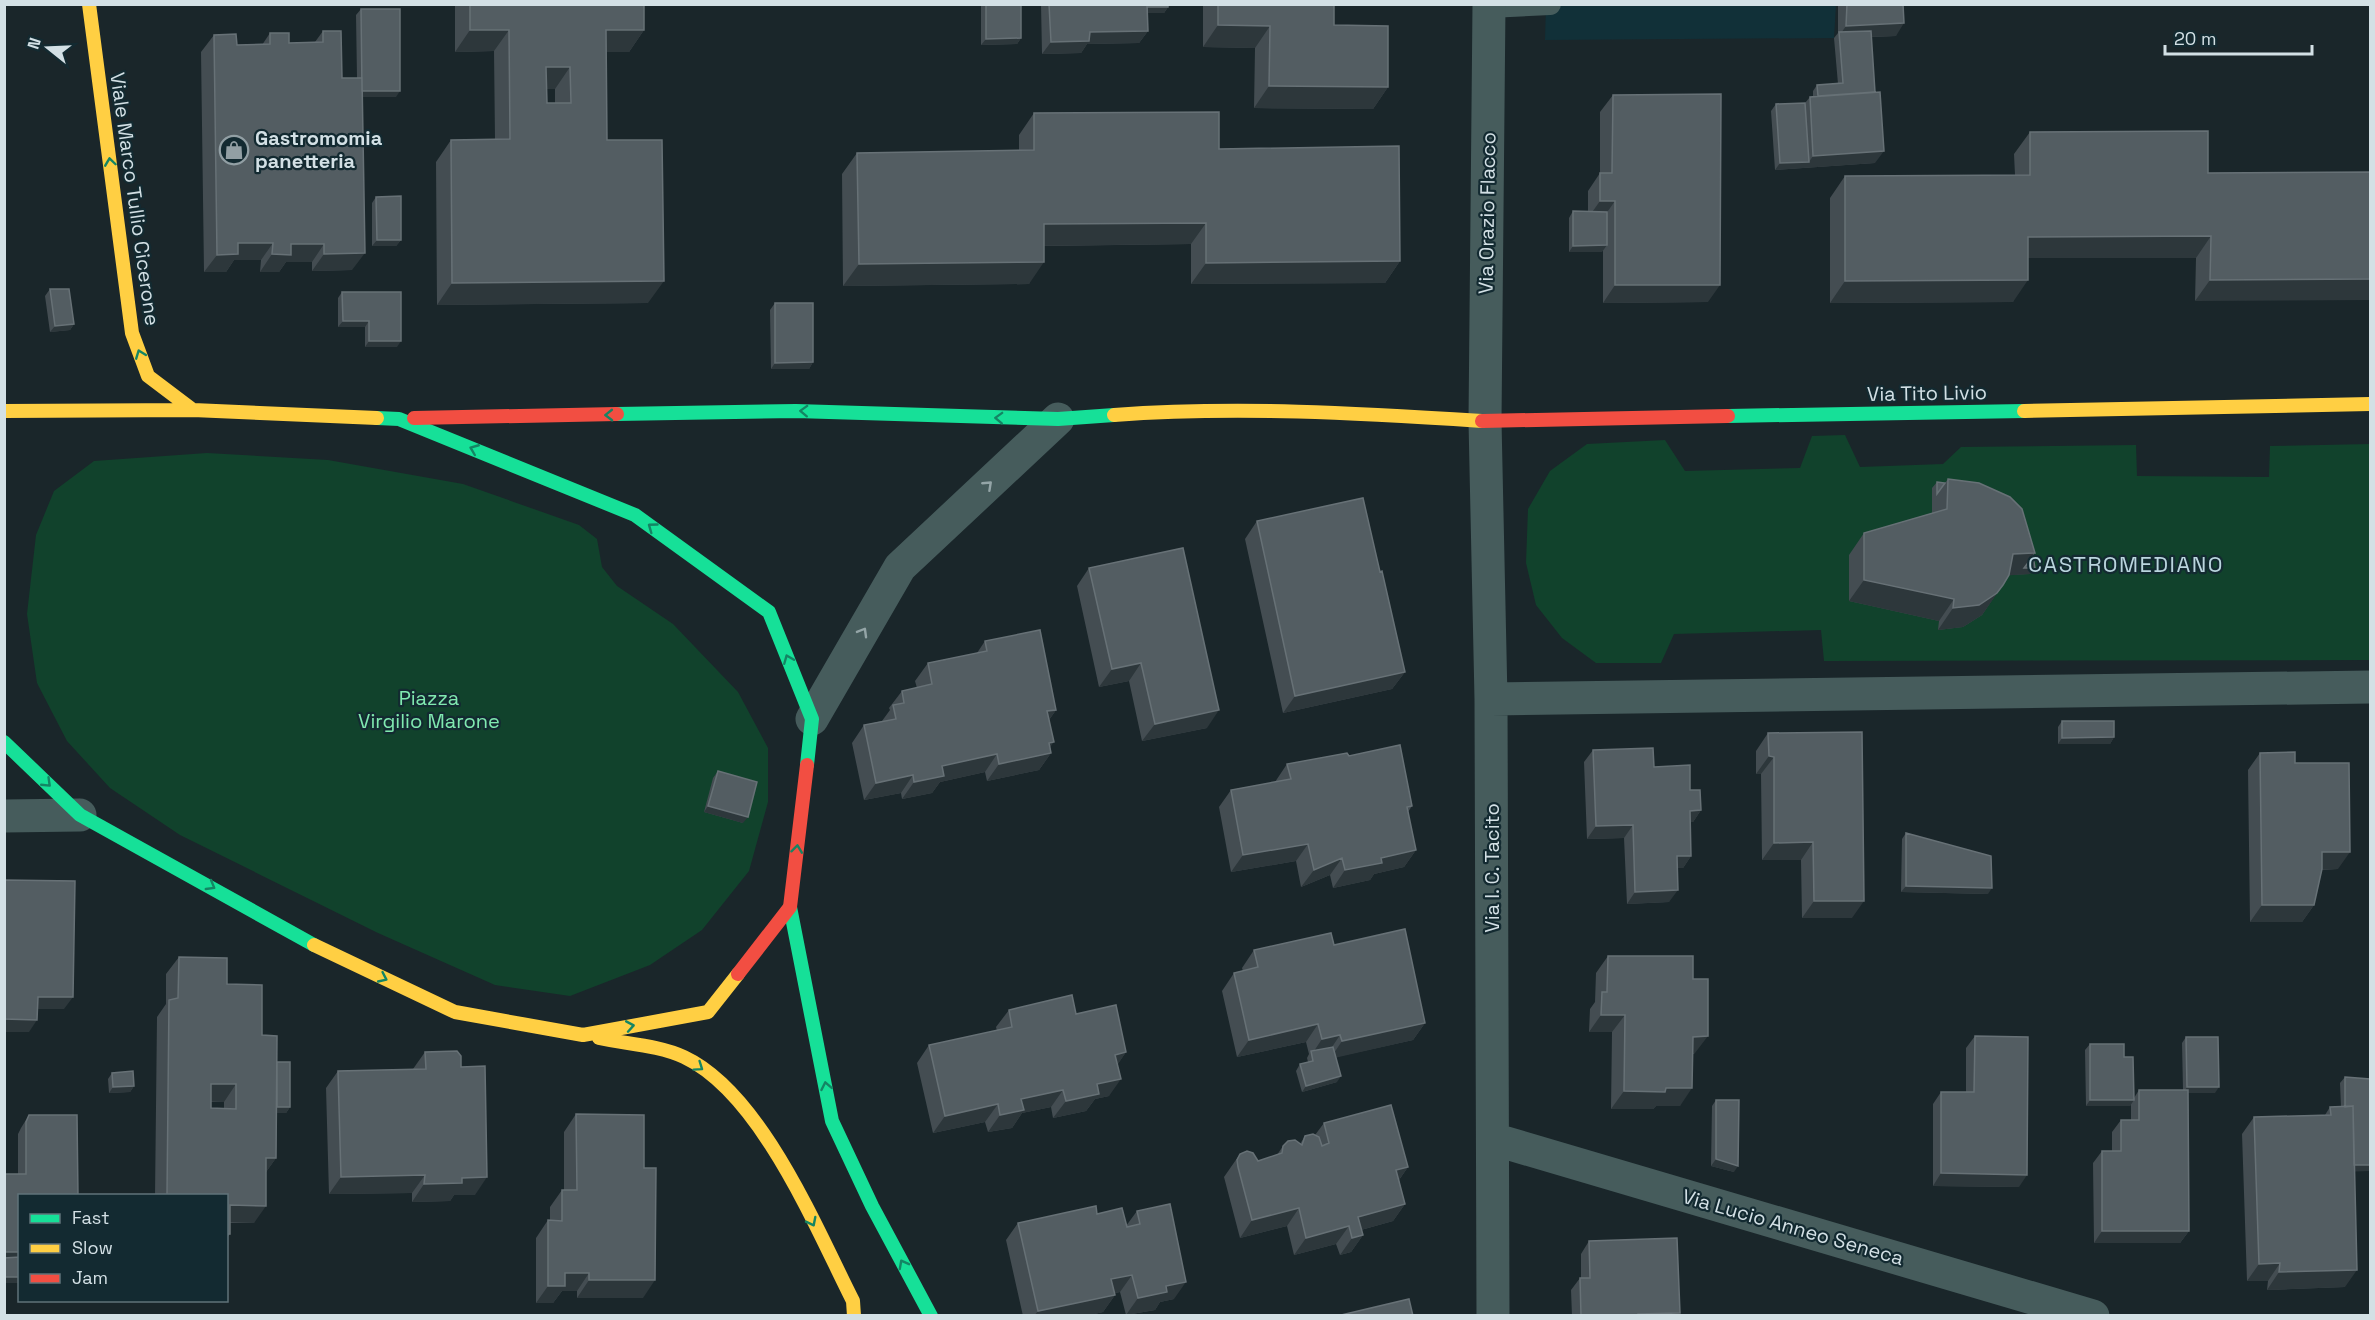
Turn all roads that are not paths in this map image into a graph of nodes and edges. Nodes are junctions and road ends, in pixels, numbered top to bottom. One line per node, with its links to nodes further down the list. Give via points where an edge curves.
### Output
1 (89, 4): 5 (street, Viale Marco Tullio Cicerone, one-way to 1, via 148,376 132,333)
2 (1550, 4): 3 (lane)
3 (1489, 6): 9 (street, Via Orazio Flacco)
4 (2370, 404): 9 (street, Via Tito Livio)
5 (193, 410): 6 (street); 7 (street)
6 (4, 411)
7 (399, 419): 8 (street, Via Tito Livio, one-way to 7, via 796,411); 12 (street, one-way to 7, via 769,612 635,515)
8 (1058, 420): 9 (street, Via Tito Livio, via 1170,411 1316,410); 12 (street, one-way to 8, via 900,567)
9 (1485, 421): 11 (street, Via I. C. Tacito)
10 (2370, 687): 11 (street)
11 (1491, 699): 18 (street, Via I. C. Tacito)
12 (812, 719): 16 (street, one-way to 12)
13 (4, 742): 14 (street, one-way to 14)
14 (80, 815): 15 (street); 17 (street, one-way to 17, via 308,942 455,1012)
15 (4, 816)
16 (790, 907): 17 (street, one-way to 16, via 708,1012); 20 (street, one-way to 16, via 832,1120)
17 (583, 1035): 19 (street, one-way to 19, via 684,1057 724,1085 779,1156 853,1301)
18 (1493, 1139): 21 (street, Via I. C. Tacito); 22 (street, Via Lucio Anneo Seneca)
19 (854, 1316)
20 (931, 1316)
21 (1493, 1316)
22 (2093, 1316)

